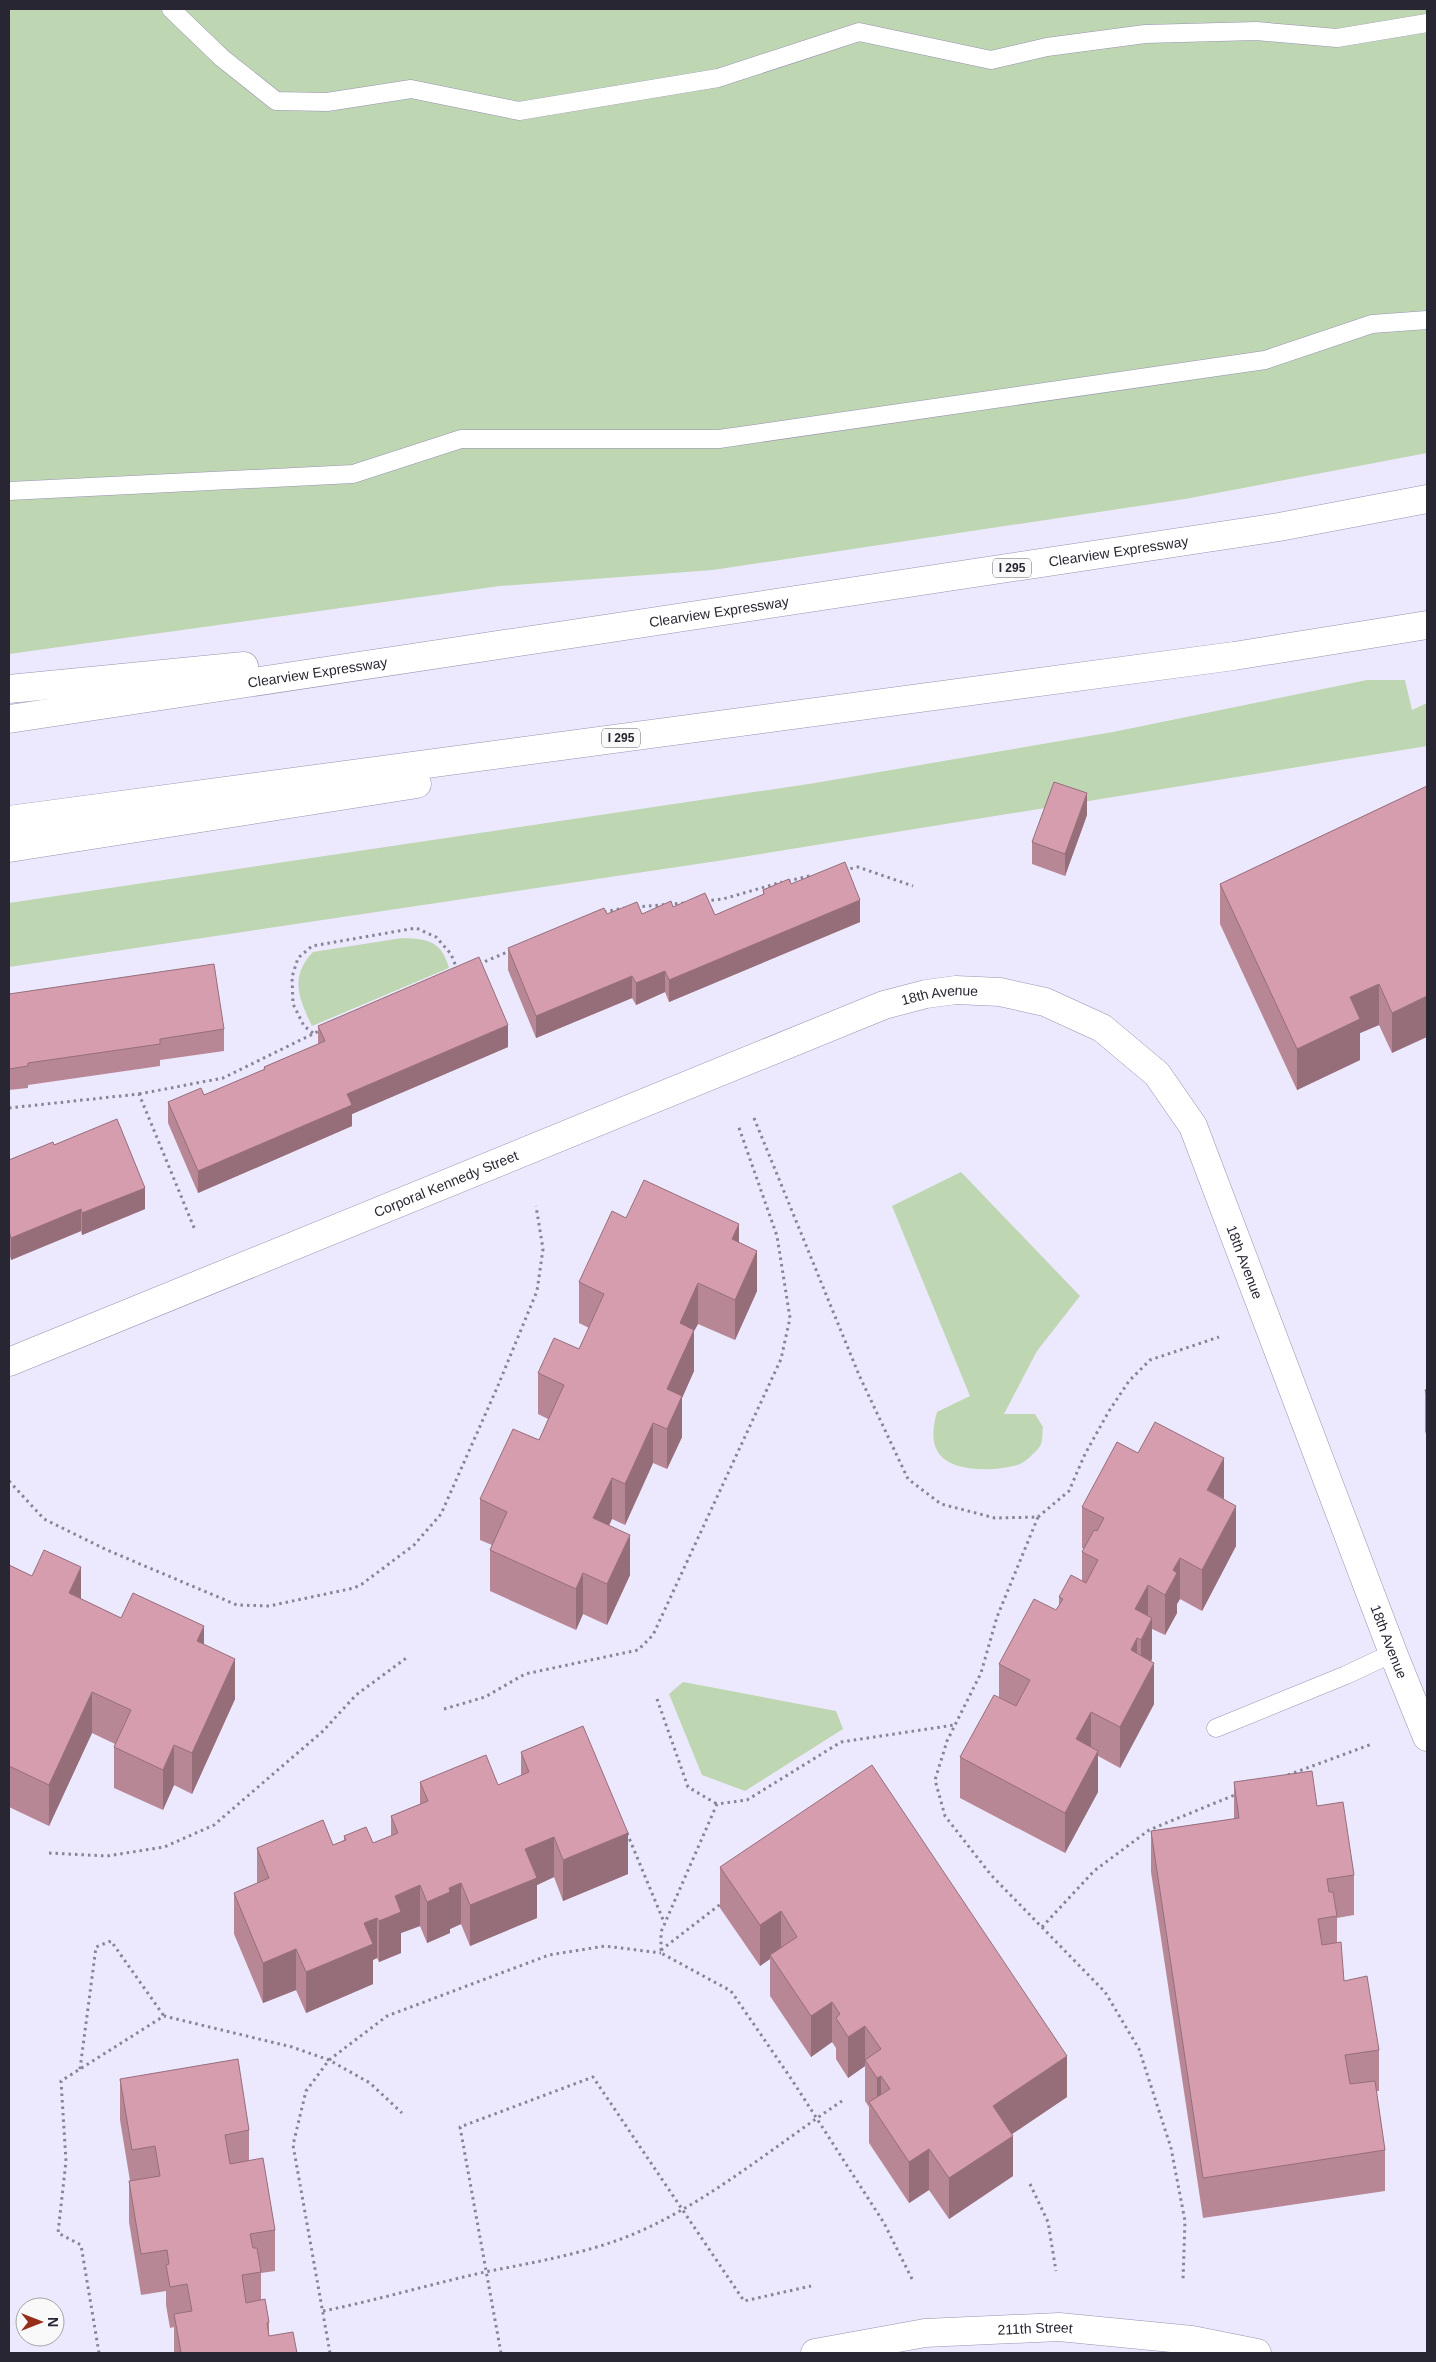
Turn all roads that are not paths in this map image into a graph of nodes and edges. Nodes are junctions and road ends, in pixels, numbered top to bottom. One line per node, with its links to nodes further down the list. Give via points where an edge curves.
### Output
1 (171, 9): 2 (lane, via 222,58 276,101 327,102 411,89 519,111 718,78 859,32 991,60 1046,47 1145,34 1256,30 1337,38)
2 (1427, 22)
3 (1427, 320): 4 (lane, via 1372,324 1265,360 719,438 461,438 353,474)
4 (9, 491)
5 (1427, 499): 7 (main road, Clearview Expressway / I 295, via 1279,526)
6 (1427, 625): 8 (main road, I 295)
7 (596, 632): 9 (main road); 10 (main road, Clearview Expressway / I 295)
8 (1234, 656): 11 (main road, I 295); 12 (main road)
9 (9, 689)
10 (9, 719)
11 (9, 820)
12 (9, 848)
13 (884, 1005): 14 (main road, Corporal Kennedy Street); 15 (main road, 18th Avenue, via 956,990 1000,992 1044,1002 1102,1028 1157,1074 1193,1126)
14 (9, 1362)
15 (1393, 1653): 16 (lane); 17 (main road, 18th Avenue)
16 (1216, 1728)
17 (1427, 1737)
18 (815, 2353): 19 (main road, 211th Street, via 925,2333 1059,2327 1192,2340)
19 (1257, 2353)

